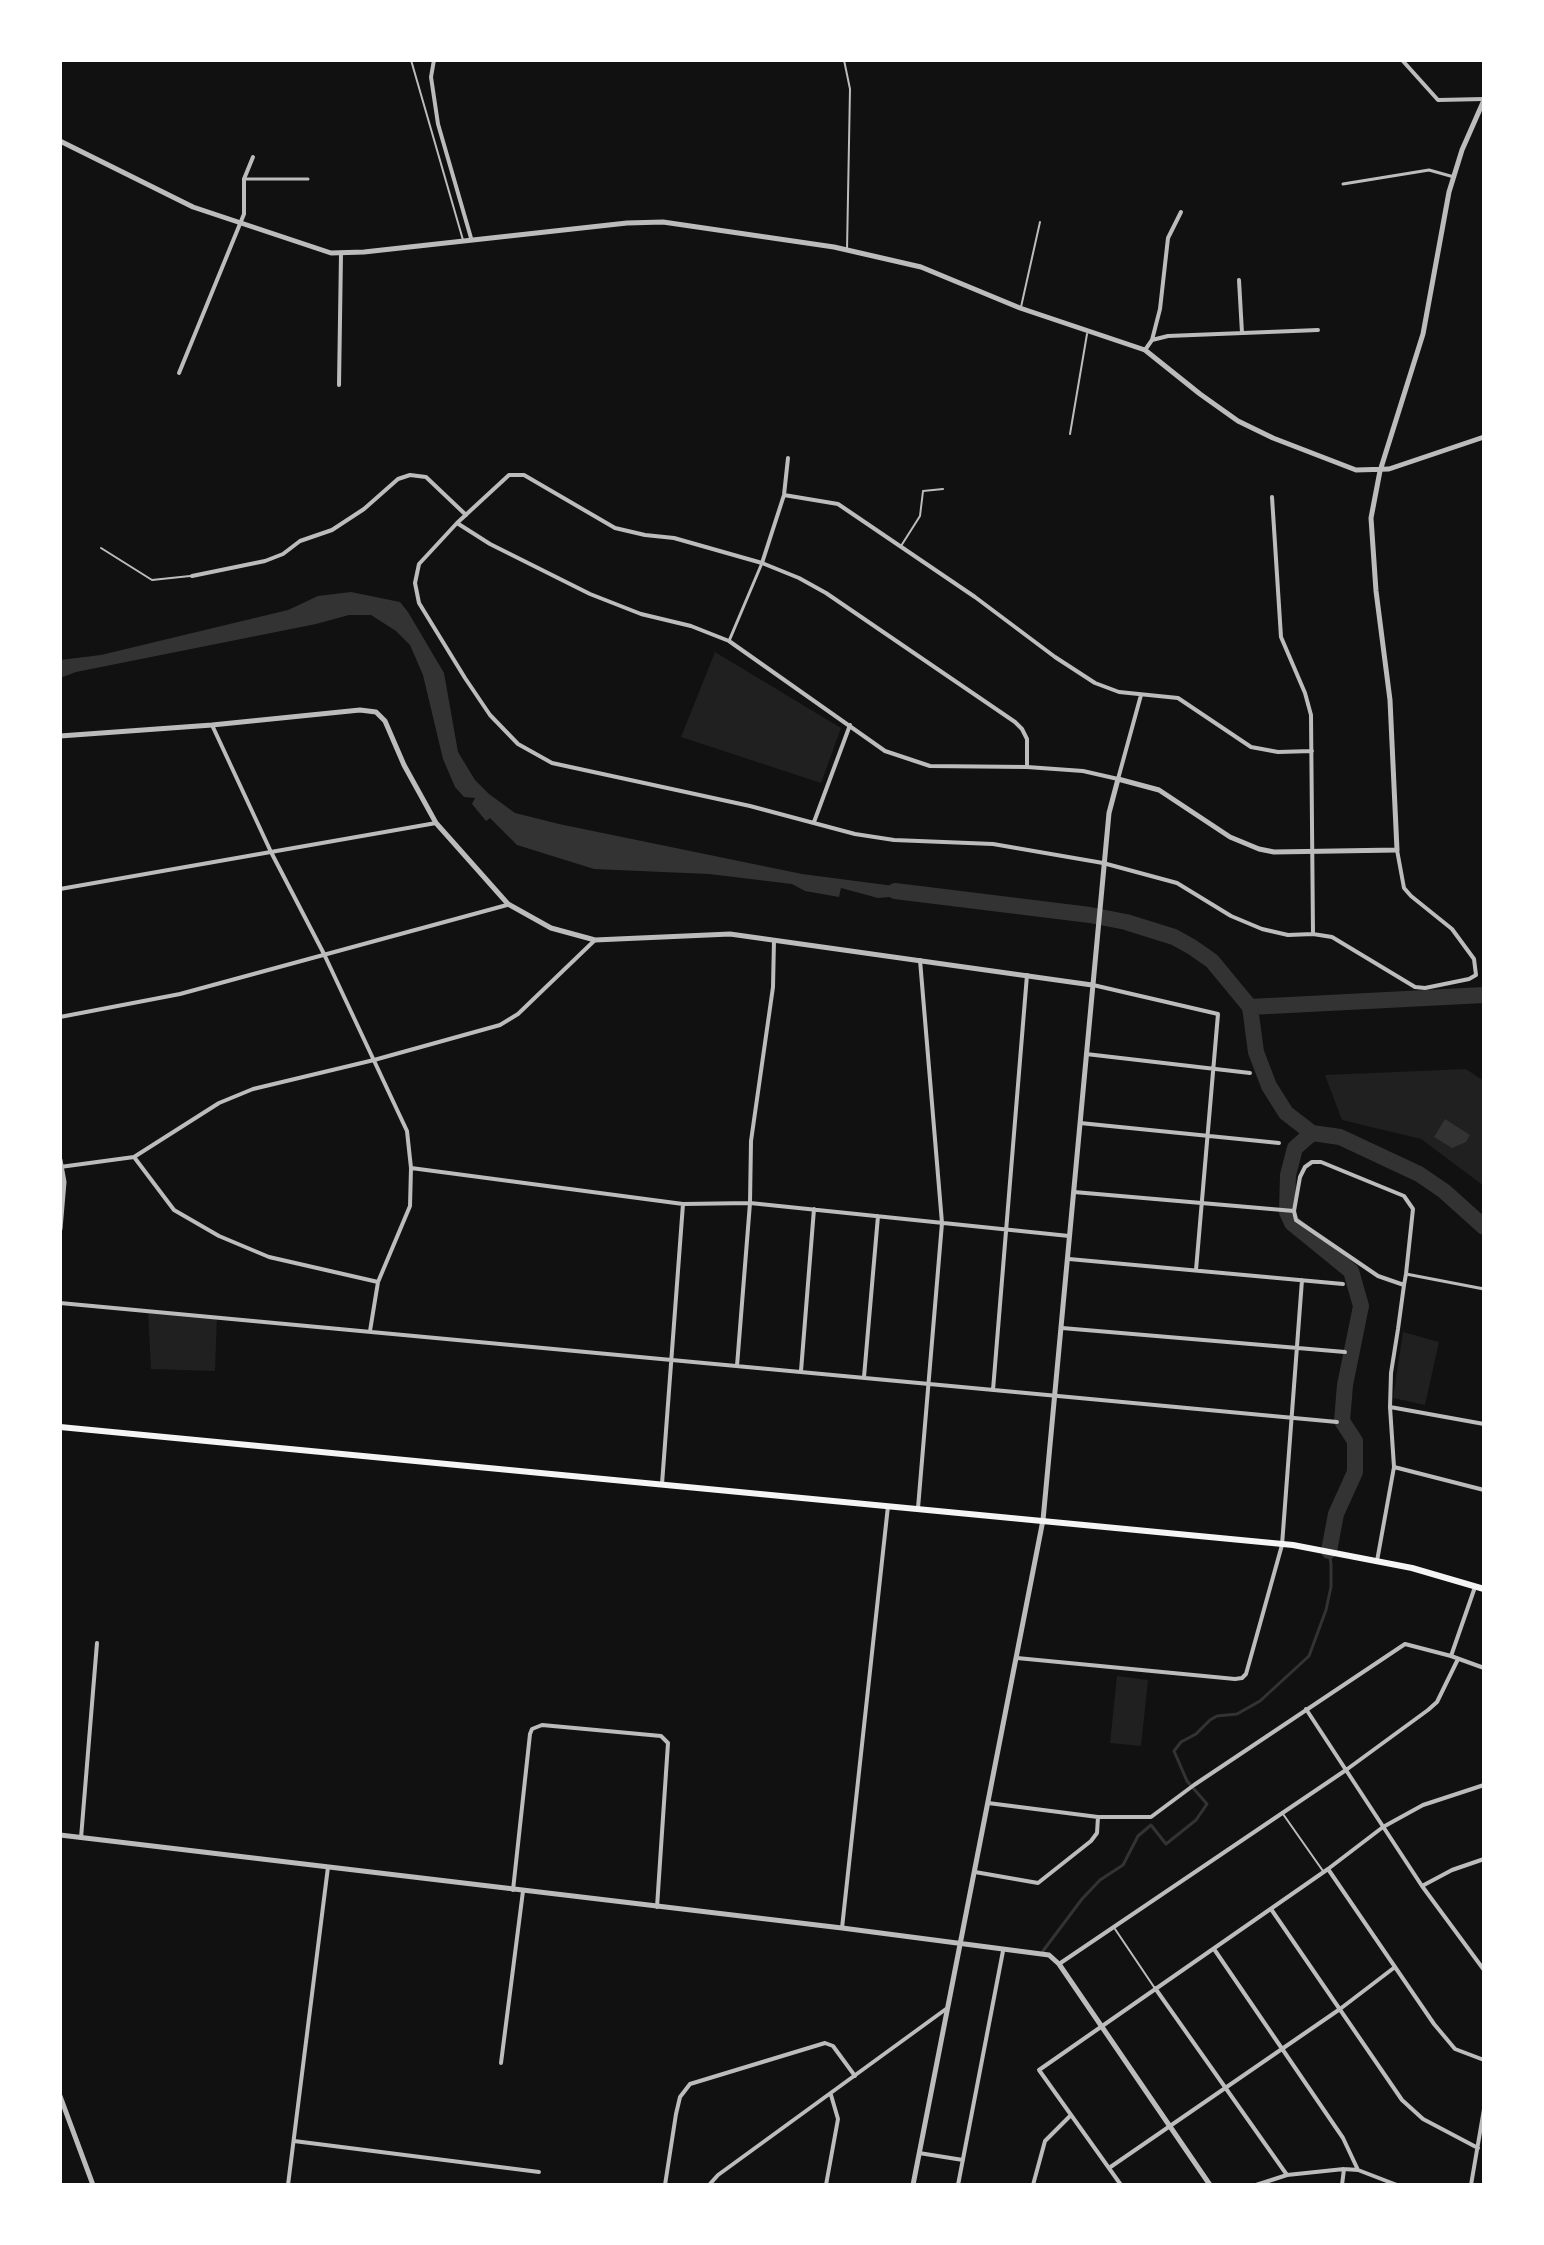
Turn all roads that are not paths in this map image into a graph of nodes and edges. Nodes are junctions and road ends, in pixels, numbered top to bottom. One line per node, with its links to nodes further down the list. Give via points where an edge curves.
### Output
1 (411, 60): 16 (lane)
2 (434, 60): 15 (street, via 431,77 438,124)
3 (844, 60): 17 (lane, via 850,89)
4 (1402, 60): 5 (street, via 1438,100)
5 (1484, 99): 8 (street)
6 (61, 144): 14 (street, via 178,201)
7 (253, 157): 9 (street)
8 (1454, 177): 11 (street, via 1429,170); 31 (street, via 1423,334)
9 (244, 179): 10 (street); 14 (street)
10 (308, 179)
11 (1343, 184)
12 (1181, 212): 24 (street, via 1168,238)
13 (1040, 222): 20 (lane)
14 (241, 223): 18 (street); 26 (street)
15 (471, 238): 16 (street); 17 (street, via 663,222)
16 (463, 240): 18 (street)
17 (847, 250): 20 (street, via 921,267)
18 (341, 254): 27 (street)
19 (1239, 280): 23 (street)
20 (1020, 308): 21 (street)
21 (1088, 329): 25 (street); 28 (lane)
22 (1318, 330): 23 (street)
23 (1242, 333): 24 (street)
24 (1152, 340): 25 (street)
25 (1145, 350): 31 (street, via 1238,421 1336,464)
26 (179, 373)
27 (339, 385)
28 (1070, 434)
29 (1484, 437): 31 (street)
30 (788, 458): 33 (street)
31 (1380, 471): 52 (street, via 1372,537 1391,715)
32 (943, 489): 37 (lane, via 923,491 920,516)
33 (784, 495): 37 (street, via 838,504); 39 (street)
34 (1272, 497): 46 (street, via 1281,637 1311,715)
35 (466, 515): 36 (street); 39 (street, via 509,475 524,475 615,528); 40 (street, via 426,477 410,475 332,530 300,541 283,554)
36 (457, 523): 41 (street, via 590,594); 49 (street, via 419,564 419,603 490,715 518,744 552,763)
37 (901, 547): 42 (street, via 1095,683)
38 (101, 548): 40 (lane, via 152,580)
39 (762, 563): 41 (street); 47 (street, via 826,593 1015,722 1027,739)
40 (192, 576)
41 (729, 641): 44 (street)
42 (1141, 695): 46 (street, via 1178,698 1251,747); 48 (street)
43 (212, 725): 45 (street); 50 (street, via 376,712); 53 (street)
44 (850, 725): 47 (street, via 885,751 930,766); 49 (street)
45 (60, 736)
46 (1312, 751): 51 (street)
47 (1027, 767): 48 (street)
48 (1118, 779): 51 (street, via 1159,790 1242,844 1274,852); 54 (street)
49 (814, 822): 54 (street, via 868,836 993,844)
50 (436, 823): 53 (street); 56 (street)
51 (1312, 850): 52 (street); 57 (street)
52 (1397, 850): 57 (street, via 1404,888 1452,929 1474,959 1476,975 1415,987 1347,944)
53 (271, 852): 55 (street); 60 (street)
54 (1103, 863): 57 (street, via 1177,883 1262,929); 63 (street)
55 (60, 889)
56 (508, 904): 58 (street, via 551,928); 60 (street)
57 (1313, 934)
58 (595, 940): 59 (street, via 730,934); 66 (street, via 500,1025)
59 (774, 940): 61 (street); 76 (street, via 773,987 751,1141)
60 (324, 954): 64 (street, via 180,994); 66 (street)
61 (920, 960): 62 (street); 82 (street)
62 (1027, 975): 63 (street); 84 (street)
63 (1092, 985): 65 (street); 67 (street, via 1218,1014)
64 (60, 1017)
65 (1086, 1054): 67 (street); 69 (street)
66 (374, 1060): 72 (street, via 236,1095); 74 (street, via 407,1131)
67 (1213, 1068): 68 (street); 70 (street)
68 (1250, 1073)
69 (1080, 1123): 70 (street); 75 (street)
70 (1207, 1136): 71 (street); 77 (street)
71 (1279, 1143)
72 (134, 1157): 73 (street); 90 (street, via 174,1210 219,1236 269,1257)
73 (61, 1164): 83 (street)
74 (411, 1168): 78 (street); 90 (street, via 410,1206)
75 (1074, 1192): 77 (street); 85 (street)
76 (750, 1203): 78 (street); 79 (street); 100 (street)
77 (1202, 1203): 80 (street); 87 (street)
78 (683, 1204): 99 (street)
79 (814, 1209): 81 (street); 101 (street)
80 (1292, 1210): 88 (street, via 1300,1177 1312,1162 1404,1196 1413,1209); 92 (street, via 1302,1226 1378,1276)
81 (878, 1216): 82 (street); 102 (street)
82 (942, 1223): 84 (street); 103 (street)
83 (60, 1229)
84 (1006, 1229): 85 (street); 104 (street)
85 (1071, 1236): 86 (street)
86 (1069, 1259): 87 (street); 95 (street)
87 (1196, 1270): 89 (street)
88 (1406, 1274): 92 (street); 93 (street)
89 (1302, 1280): 91 (street); 97 (street)
90 (378, 1282): 96 (street)
91 (1343, 1284)
92 (1404, 1285): 106 (street)
93 (1484, 1289)
94 (60, 1303): 96 (street)
95 (1062, 1328): 97 (street); 105 (street)
96 (370, 1331): 99 (street)
97 (1297, 1349): 98 (street); 107 (street)
98 (1345, 1352)
99 (673, 1359): 100 (street); 112 (street)
100 (737, 1366): 101 (street)
101 (801, 1371): 102 (street)
102 (864, 1378): 103 (street)
103 (928, 1384): 104 (street); 115 (street)
104 (993, 1390): 105 (street)
105 (1056, 1394): 107 (street); 116 (street)
106 (1390, 1407): 109 (street); 111 (street)
107 (1293, 1419): 108 (street); 117 (street)
108 (1337, 1422)
109 (1484, 1424)
110 (60, 1427): 112 (main road)
111 (1394, 1467): 113 (street); 118 (street)
112 (662, 1484): 114 (main road)
113 (1484, 1490)
114 (888, 1506): 115 (main road); 144 (street)
115 (918, 1509): 116 (main road)
116 (1043, 1520): 117 (main road); 123 (street)
117 (1282, 1545): 118 (main road); 123 (street, via 1249,1669 1242,1678)
118 (1377, 1561): 119 (main road)
119 (1475, 1587): 120 (main road); 122 (street)
120 (1484, 1589)
121 (97, 1643): 134 (street)
122 (1451, 1656): 124 (street); 126 (street, via 1405,1644)
123 (1017, 1658): 129 (street)
124 (1458, 1659): 125 (street); 127 (street, via 1437,1702)
125 (1484, 1668)
126 (1306, 1709): 127 (street); 131 (street, via 1151,1817)
127 (1346, 1770): 130 (street); 132 (street)
128 (1484, 1785): 132 (street, via 1423,1805)
129 (988, 1803): 131 (street); 138 (street)
130 (1283, 1813): 137 (lane); 145 (street)
131 (1098, 1817): 138 (street, via 1091,1841 1038,1883)
132 (1383, 1827): 137 (street); 139 (street)
133 (60, 1835): 134 (street)
134 (81, 1838): 136 (street)
135 (1484, 1859): 139 (street)
136 (328, 1867): 140 (street); 166 (street)
137 (1326, 1871): 143 (street); 150 (street)
138 (975, 1872): 146 (street)
139 (1422, 1886): 151 (street)
140 (513, 1890): 141 (street); 142 (street, via 530,1734 536,1725 661,1736 666,1738)
141 (523, 1891): 142 (street); 158 (street)
142 (657, 1907): 144 (street)
143 (1271, 1909): 147 (street); 154 (street)
144 (842, 1928): 146 (street)
145 (1114, 1928): 149 (street); 152 (lane)
146 (959, 1945): 148 (street); 153 (street)
147 (1214, 1949): 152 (street); 156 (street)
148 (1003, 1951): 149 (street, via 1049,1955); 169 (street)
149 (1059, 1964): 155 (street)
150 (1395, 1967): 154 (street); 157 (street, via 1455,2049)
151 (1484, 1970)
152 (1155, 1988): 155 (street); 160 (street)
153 (946, 2009): 159 (street); 168 (street)
154 (1340, 2009): 156 (street); 167 (street, via 1402,2100 1423,2119)
155 (1100, 2025): 164 (street, via 1039,2070); 165 (street)
156 (1281, 2050): 160 (street); 172 (street, via 1343,2138)
157 (1484, 2060)
158 (501, 2063)
159 (855, 2076): 161 (street); 177 (street, via 825,2043 690,2084 680,2097)
160 (1226, 2088): 165 (street); 174 (street)
161 (831, 2095): 178 (street); 179 (street, via 838,2119)
162 (60, 2096): 175 (street)
163 (1484, 2109): 167 (street)
164 (1071, 2115): 170 (street); 182 (street, via 1045,2141)
165 (1170, 2127): 170 (street); 184 (street)
166 (294, 2141): 173 (street); 176 (street)
167 (1481, 2149): 188 (street)
168 (919, 2153): 169 (street); 180 (street)
169 (963, 2160): 181 (street)
170 (1109, 2168): 183 (street)
171 (1344, 2169): 172 (street); 174 (street); 186 (street)
172 (1358, 2170): 187 (street)
173 (539, 2172)
174 (1287, 2175): 185 (street)
175 (93, 2185)
176 (288, 2185)
177 (665, 2185)
178 (709, 2185)
179 (826, 2185)
180 (913, 2185)
181 (958, 2185)
182 (1033, 2185)
183 (1121, 2185)
184 (1210, 2185)
185 (1256, 2185)
186 (1342, 2185)
187 (1397, 2185)
188 (1471, 2185)

